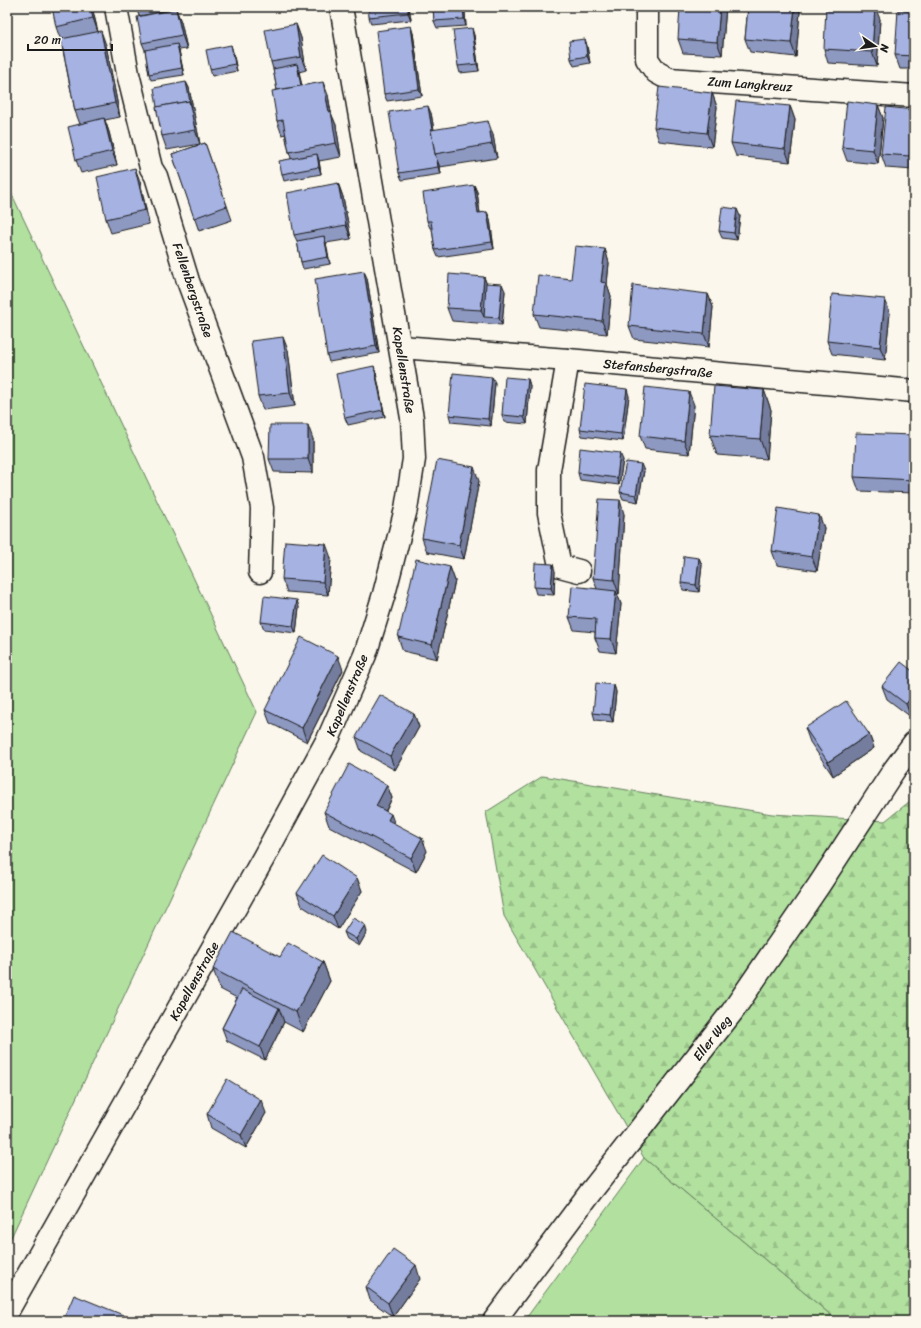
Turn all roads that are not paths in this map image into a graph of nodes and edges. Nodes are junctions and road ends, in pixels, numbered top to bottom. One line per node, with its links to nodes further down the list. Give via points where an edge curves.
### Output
1 (116, 7): 9 (street, Fellenbergstraße, via 128,74 151,168 156,176 188,281 253,457 262,508)
2 (342, 7): 5 (street, Kapellenstraße)
3 (647, 7): 4 (street, Zum Langkreuz, via 647,59 656,72 669,79)
4 (914, 96)
5 (401, 347): 6 (street, Stefansbergstraße); 11 (street, Kapellenstraße, via 412,418 414,459 406,509 365,655 330,738)
6 (568, 360): 7 (street, Stefansbergstraße); 8 (street, via 549,470 549,513 560,566)
7 (914, 391)
8 (579, 571)
9 (260, 572)
10 (914, 743): 12 (street, Eller Weg, via 732,1012 589,1194)
11 (7, 1312)
12 (494, 1321)

